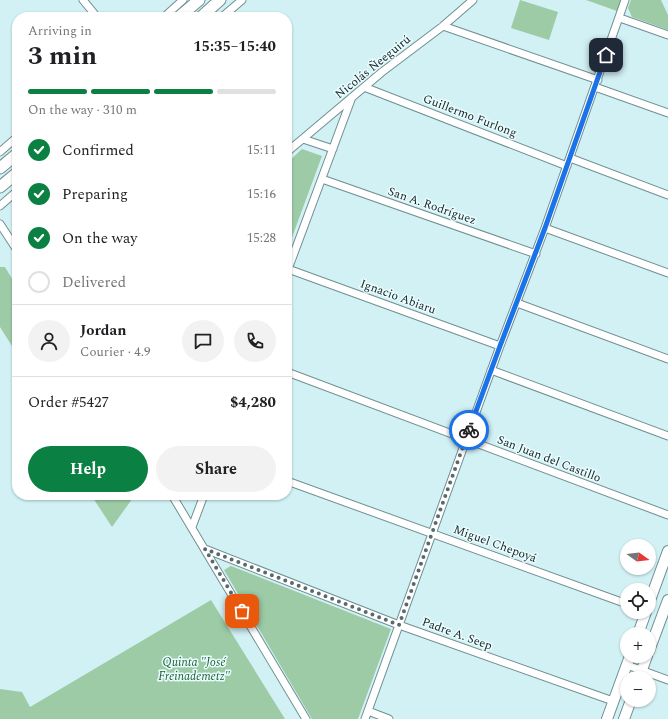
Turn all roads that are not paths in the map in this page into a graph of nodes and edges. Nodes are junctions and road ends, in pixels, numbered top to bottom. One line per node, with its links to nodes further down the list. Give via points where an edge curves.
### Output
1 (83, 0): 8 (street)
2 (183, 0): 9 (street)
3 (199, 0): 10 (highway)
4 (220, 0): 11 (highway)
5 (242, 0): 12 (street)
6 (473, 0): 14 (street, Nicolás Ñeeguirú)
7 (625, 0): 13 (street)
8 (93, 12)
9 (170, 12)
10 (185, 12)
11 (207, 12)
12 (228, 12)
13 (620, 18): 15 (street); 16 (street)
14 (443, 26): 16 (street); 17 (street, Nicolás Ñeeguirú)
15 (668, 35)
16 (597, 83): 19 (street); 26 (street)
17 (364, 87): 18 (street, Nicolás Ñeeguirú); 27 (street, Guillermo Furlong)
18 (352, 97): 20 (street, Nicolás Ñeeguirú); 23 (street)
19 (668, 113)
20 (303, 138): 22 (street, Nicolás Ñeeguirú); 23 (street)
21 (12, 142): 24 (street)
22 (292, 148)
23 (333, 149): 30 (street)
24 (0, 152)
25 (12, 158): 28 (highway)
26 (570, 158): 27 (street); 33 (street)
27 (567, 166): 36 (street)
28 (0, 168)
29 (12, 177): 31 (highway)
30 (322, 179): 38 (street, San A. Rodríguez); 39 (street)
31 (0, 187)
32 (12, 195): 34 (street)
33 (668, 195)
34 (0, 206)
35 (0, 224): 37 (street)
36 (545, 228): 38 (street); 41 (street)
37 (12, 242)
38 (536, 254): 42 (street)
39 (292, 259)
40 (292, 271): 43 (street, Ignacio Abiaru)
41 (668, 273)
42 (517, 303): 43 (street); 44 (street)
43 (500, 346): 45 (street)
44 (668, 359)
45 (491, 370): 47 (street); 48 (street)
46 (292, 374): 48 (street, San Juan del Castillo)
47 (668, 436)
48 (466, 439): 52 (street, San Juan del Castillo); 54 (street)
49 (292, 483): 54 (street, Miguel Chepoyá)
50 (175, 500): 53 (street)
51 (202, 500): 53 (street)
52 (668, 515)
53 (192, 527): 55 (street)
54 (432, 533): 59 (street, Miguel Chepoyá); 60 (street)
55 (205, 549): 60 (street, Padre A. Seep); 70 (street)
56 (668, 551): 57 (main road)
57 (656, 584)
58 (668, 600): 61 (main road)
59 (620, 601)
60 (399, 625): 67 (street, Padre A. Seep); 69 (street)
61 (656, 632)
62 (627, 663): 67 (main road)
63 (631, 663): 64 (street)
64 (637, 671)
65 (656, 677): 66 (street)
66 (668, 680)
67 (613, 701): 73 (main road)
68 (628, 707): 74 (main road)
69 (368, 711): 71 (street); 72 (street)
70 (306, 719)
71 (365, 719)
72 (389, 719)
73 (607, 719)
74 (624, 719)

